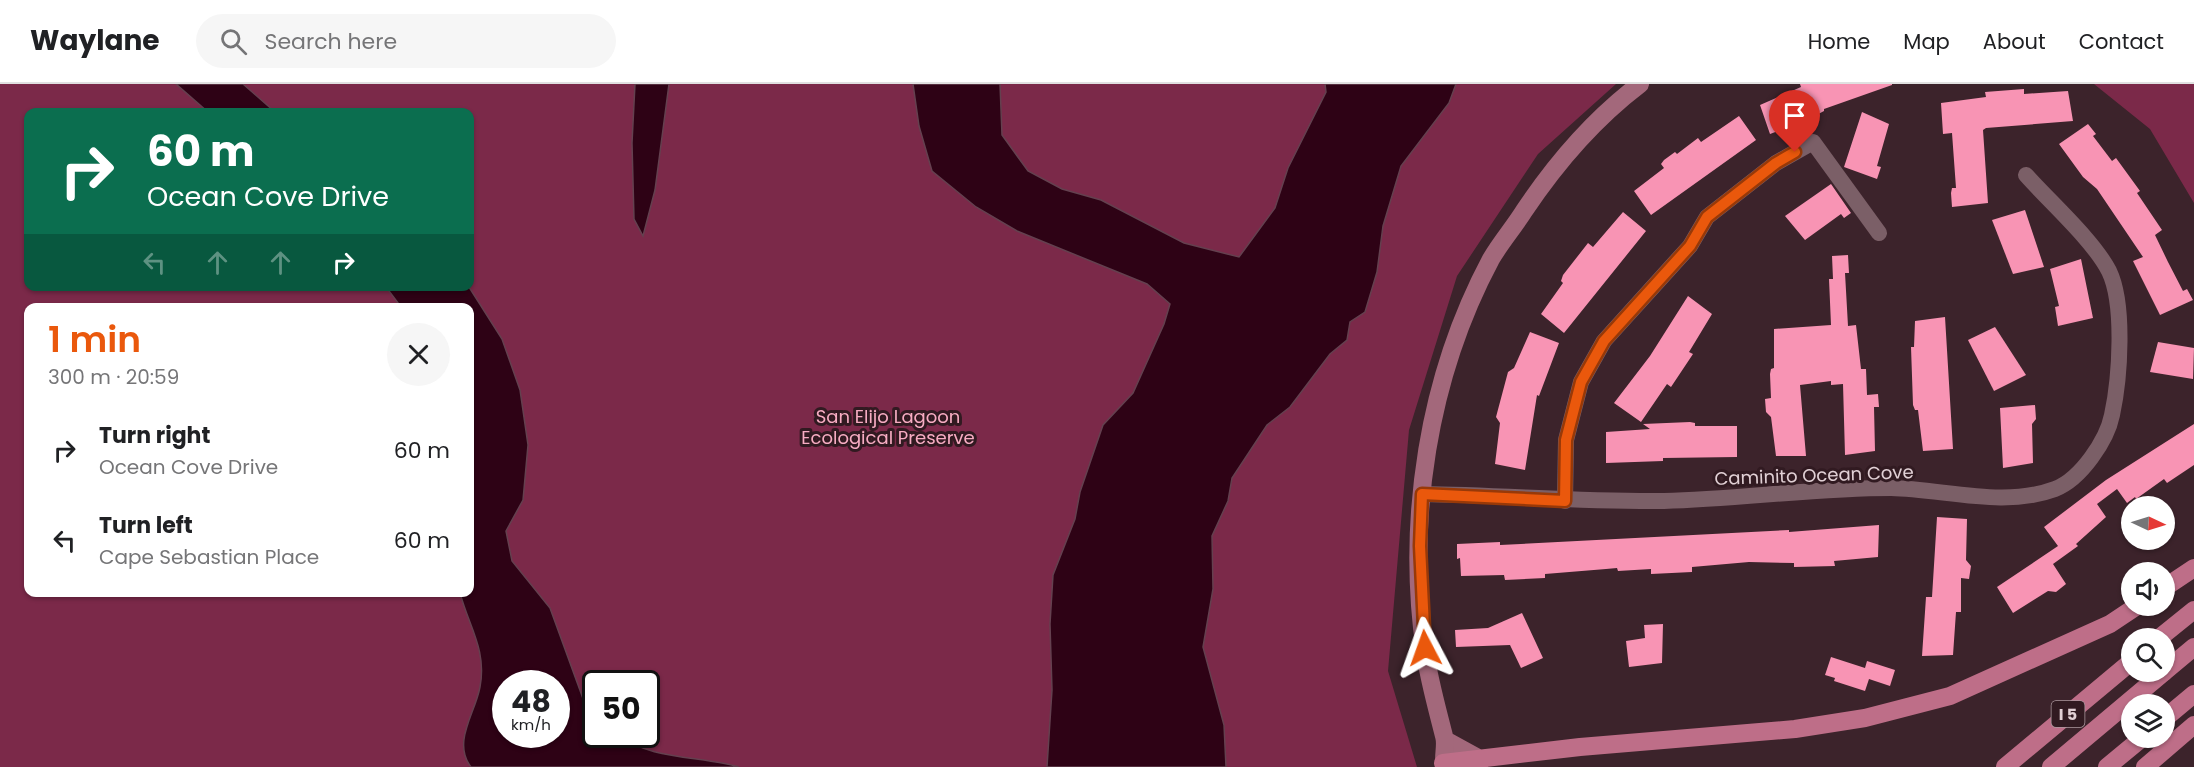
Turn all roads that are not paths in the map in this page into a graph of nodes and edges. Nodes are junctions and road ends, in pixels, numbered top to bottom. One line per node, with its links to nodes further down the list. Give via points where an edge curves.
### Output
1 (1640, 84): 4 (main road, via 1573,146 1492,259 1455,341 1436,402)
2 (2026, 175): 5 (street, Caminito Ocean Cove, via 2097,253 2109,271 2119,301 2112,416 2101,443 2075,475 2058,488 2022,498 1891,488 1668,500)
3 (1879, 233): 5 (street, via 1813,142 1776,163 1707,217 1690,246 1604,341 1581,382 1566,440)
4 (1422, 494): 5 (street, Caminito Ocean Cove); 18 (main road, via 1420,546 1425,648)
5 (1565, 501)
6 (2194, 568): 7 (highway)
7 (2175, 581)
8 (2194, 610): 10 (highway)
9 (2122, 616): 20 (highway, via 1950,696 1865,718 1795,729 1702,735)
10 (2172, 628)
11 (2194, 647): 12 (highway)
12 (2175, 663)
13 (2121, 670): 22 (highway, I 5)
14 (2152, 682): 23 (highway)
15 (2194, 694): 16 (highway)
16 (2175, 710)
17 (2194, 725): 25 (highway)
18 (1445, 740): 20 (main road); 21 (main road)
19 (2130, 748): 24 (highway)
20 (1478, 762): 21 (highway)
21 (1444, 765)
22 (2005, 767)
23 (2051, 767)
24 (2107, 767)
25 (2145, 767)

